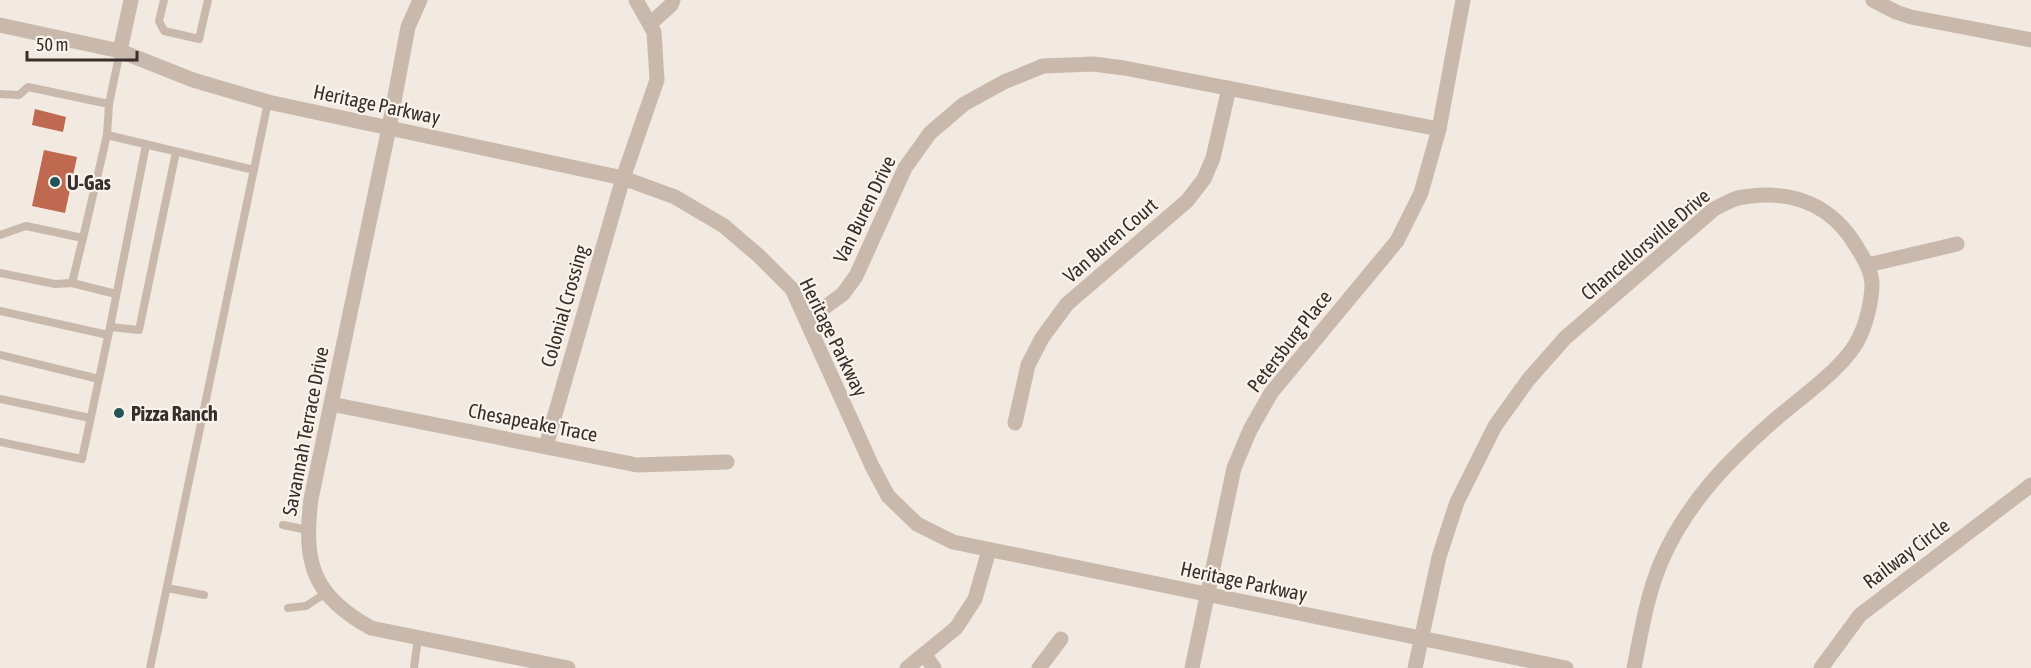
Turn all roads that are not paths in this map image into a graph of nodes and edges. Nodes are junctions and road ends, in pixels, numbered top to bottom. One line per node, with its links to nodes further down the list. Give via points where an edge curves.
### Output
1 (164, 0): 2 (lane, via 159,21 164,31 199,39)
2 (208, 0)
3 (420, 0): 17 (street, Savannah Terrace Drive, via 408,27)
4 (636, 0): 9 (street, Colonial Crossing)
5 (673, 0): 9 (street)
6 (1463, 0): 18 (street, Petersburg Place)
7 (1873, 0): 11 (street, via 1911,16)
8 (128, 1): 12 (street)
9 (650, 24): 23 (street, Colonial Crossing, via 657,81)
10 (0, 25): 12 (street, Heritage Parkway)
11 (2031, 40)
12 (120, 51): 15 (street, Heritage Parkway, via 193,80); 16 (lane)
13 (1229, 88): 18 (street); 32 (street, Van Buren Drive, via 1093,64 1043,66 1004,82 964,104 930,133 904,168 856,276 843,294); 39 (street, Van Buren Court, via 1213,158 1204,179 1187,201 1068,304 1042,338 1028,365)
14 (0, 94): 16 (lane, via 19,95 28,87)
15 (268, 102): 17 (street, Heritage Parkway); 22 (lane)
16 (109, 104): 19 (lane)
17 (388, 128): 23 (street, Heritage Parkway); 37 (street, Savannah Terrace Drive)
18 (1439, 129): 50 (street, Petersburg Place, via 1421,193 1397,241 1271,393 1250,430 1234,468)
19 (107, 135): 20 (lane); 25 (lane)
20 (146, 145): 21 (lane); 30 (lane)
21 (176, 152): 22 (lane); 33 (lane, via 139,330)
22 (254, 170): 47 (lane)
23 (623, 178): 32 (street, Heritage Parkway, via 675,197 724,226 792,289); 41 (street, Colonial Crossing)
24 (0, 235): 25 (lane, via 26,226)
25 (83, 238): 29 (lane)
26 (1957, 244): 27 (street)
27 (1868, 265): 54 (street, Chancellorsville Drive, via 1850,234 1830,213 1797,198 1740,197 1714,209 1565,338 1528,380 1496,426 1457,502 1439,557); 65 (street, Chancellorsville Drive, via 1872,282 1868,313 1860,337 1844,361 1743,447 1710,482 1682,521 1660,564)
28 (0, 273): 29 (lane, via 55,284)
29 (72, 283): 30 (lane)
30 (116, 294): 33 (lane)
31 (0, 312): 33 (lane)
32 (807, 320): 46 (street, Heritage Parkway, via 888,496 917,524 953,542)
33 (109, 331): 35 (lane)
34 (0, 355): 35 (lane)
35 (99, 379): 38 (lane)
36 (0, 399): 38 (lane)
37 (332, 404): 41 (street, Chesapeake Trace); 45 (street, Savannah Terrace Drive)
38 (90, 418): 40 (lane, via 82,459)
39 (1015, 423)
40 (0, 442)
41 (546, 446): 42 (street, Chesapeake Trace, via 637,465)
42 (727, 462)
43 (2031, 485): 66 (street, Railway Circle, via 1860,615)
44 (283, 525): 45 (lane)
45 (308, 530): 48 (street, Savannah Terrace Drive, via 311,557)
46 (989, 550): 50 (street, Heritage Parkway); 55 (street, via 975,599 956,628)
47 (167, 588): 49 (lane); 56 (lane)
48 (326, 593): 51 (lane, via 306,606); 52 (street, Savannah Terrace Drive, via 371,628)
49 (204, 595)
50 (1206, 595): 54 (street, Heritage Parkway); 62 (street, Petersburg Place)
51 (288, 608)
52 (418, 637): 57 (lane); 58 (street, Savannah Terrace Drive)
53 (1061, 639): 61 (street)
54 (1421, 639): 63 (street, Chancellorsville Drive); 64 (street, Heritage Parkway)
55 (925, 655): 59 (street); 60 (street)
56 (150, 668)
57 (414, 668)
58 (568, 668)
59 (907, 668)
60 (934, 668)
61 (1039, 668)
62 (1192, 668)
63 (1415, 668)
64 (1566, 668)
65 (1634, 668)
66 (1821, 668)

